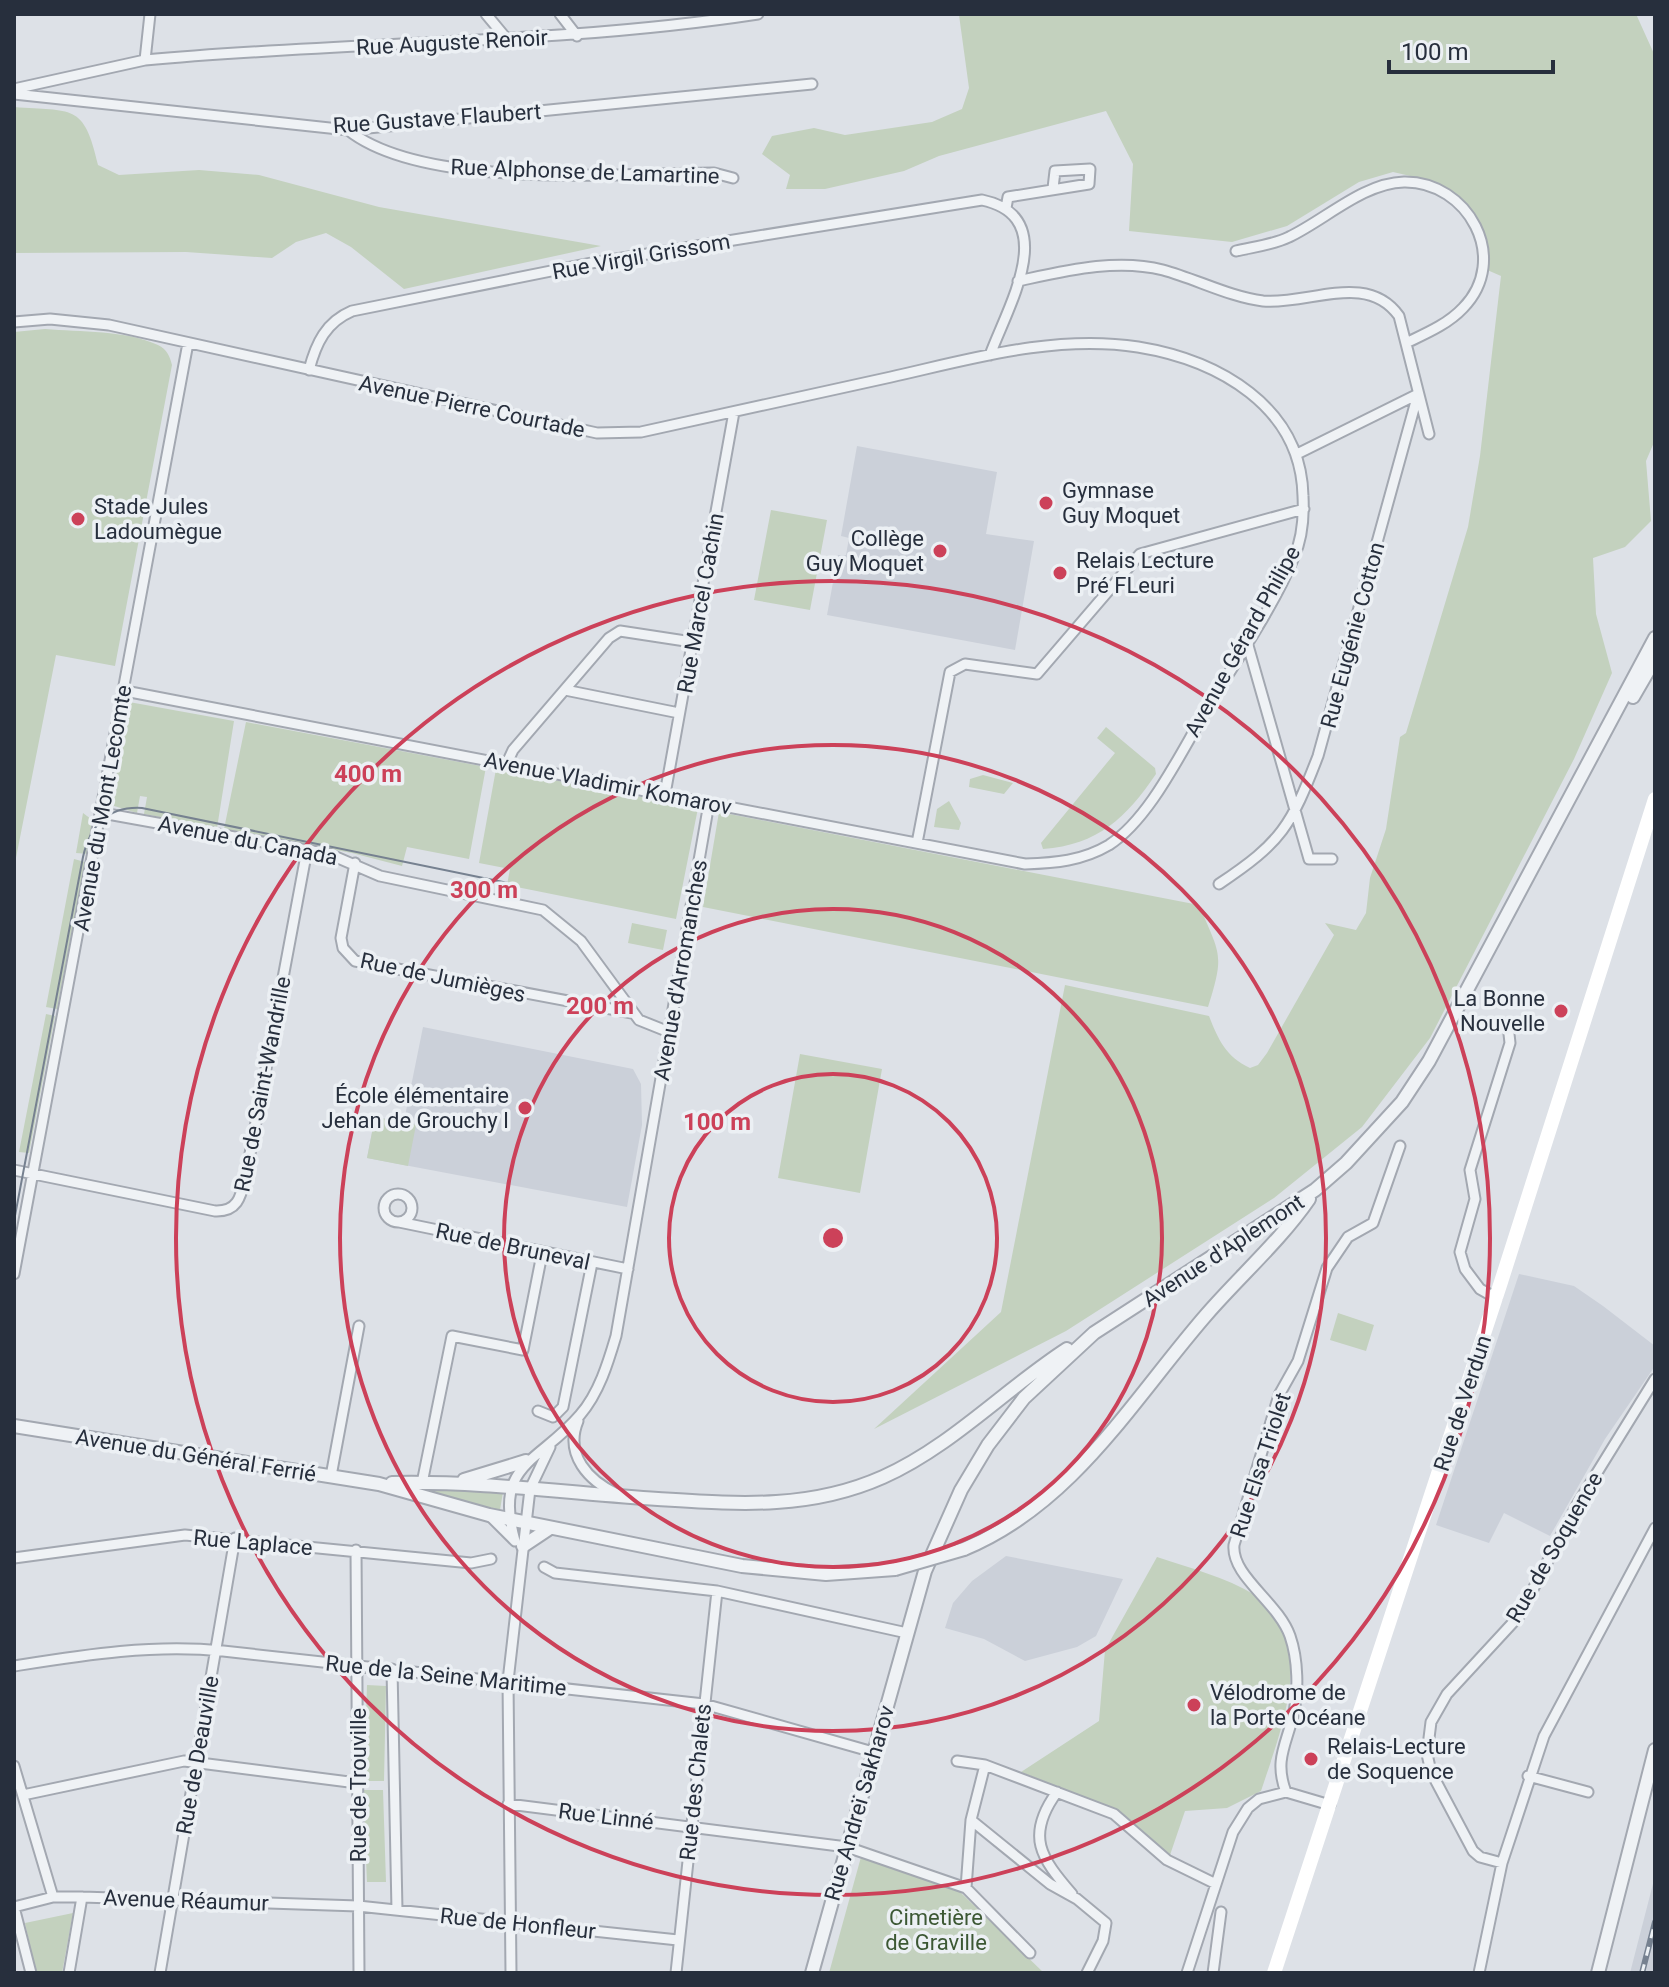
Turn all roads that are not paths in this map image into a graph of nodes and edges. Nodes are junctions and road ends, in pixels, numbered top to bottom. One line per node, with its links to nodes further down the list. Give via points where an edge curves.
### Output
1 (150, 14): 8 (street)
2 (486, 14): 7 (street)
3 (560, 14): 6 (street)
4 (758, 14): 5 (street, Rue Auguste Renoir)
5 (742, 15): 6 (street, Rue Auguste Renoir)
6 (577, 36): 7 (street, Rue Auguste Renoir)
7 (506, 38): 8 (street, Rue Auguste Renoir)
8 (145, 60): 10 (street, Rue Auguste Renoir)
9 (812, 84): 11 (street, Rue Gustave Flaubert)
10 (14, 91): 11 (street, Rue Gustave Flaubert)
11 (348, 130): 12 (street, Rue Alphonse de Lamartine, via 365,144 473,170 714,173)
12 (733, 178)
13 (1053, 188): 14 (street, via 1008,197)
14 (1006, 208): 16 (street, via 1025,237); 21 (street, Rue Virgil Grissom, via 982,200 932,207 591,263 352,311 327,328)
15 (1236, 251): 19 (street, via 1287,239 1372,190 1403,182 1432,186 1453,197 1481,232 1479,284 1465,307)
16 (1018, 281): 19 (street, via 1114,265 1160,269 1260,301 1374,293 1399,316); 20 (street)
17 (14, 322): 18 (street, Avenue Pierre Courtade, via 50,319 109,325)
18 (188, 343): 21 (street, Avenue Pierre Courtade); 32 (street, Avenue du Mont Lecomte)
19 (1406, 343): 22 (street)
20 (990, 355): 23 (street, Avenue Pierre Courtade); 25 (street, Avenue Gérard Philipe, via 1093,343 1183,358 1230,377 1258,397 1282,424)
21 (309, 370): 23 (street, Avenue Pierre Courtade, via 597,433 641,432)
22 (1418, 394): 24 (street); 25 (street); 39 (street, Rue Eugénie Cotton, via 1318,756)
23 (734, 412): 28 (street, Rue Marcel Cachin)
24 (1429, 434)
25 (1297, 454): 26 (street, Avenue Gérard Philipe)
26 (1304, 509): 29 (street, Avenue Gérard Philipe, via 1294,557); 42 (street, via 1140,554 1037,674 965,664 950,672)
27 (1655, 638): 30 (street, Avenue d'Aplemont)
28 (692, 642): 31 (street, via 620,631); 33 (street, Rue Marcel Cachin)
29 (1247, 642): 39 (street); 44 (street, Avenue Gérard Philipe, via 1143,813 1108,845)
30 (1649, 660): 54 (street, Avenue d'Aplemont, via 1457,1012 1402,1102)
31 (565, 690): 33 (street); 34 (street)
32 (125, 691): 34 (street, Avenue Vladimir Komarov); 38 (street, Avenue du Mont Lecomte)
33 (679, 713): 35 (street, Rue Marcel Cachin)
34 (507, 763): 35 (street, Avenue Vladimir Komarov)
35 (665, 794): 37 (street, Avenue Vladimir Komarov)
36 (1655, 799): 41 (main road, Rue de Verdun)
37 (709, 803): 42 (street, Avenue Vladimir Komarov); 49 (street, Avenue d'Arromanches)
38 (102, 813): 43 (street, Avenue du Canada); 53 (street, Avenue du Mont Lecomte)
39 (1297, 813): 45 (street, via 1309,859); 47 (street, Rue Eugénie Cotton, via 1264,854)
40 (1655, 817): 41 (main road, Rue de Verdun)
41 (1647, 833): 60 (main road, Rue de Verdun)
42 (917, 843): 44 (street, Avenue Vladimir Komarov, via 1025,864 1073,861)
43 (307, 850): 46 (street, Avenue du Canada); 53 (street, Rue de Saint-Wandrille, via 239,1202 226,1212 215,1211)
44 (1091, 853)
45 (1332, 859)
46 (355, 863): 48 (street, Avenue du Canada, via 380,876 543,910 581,941); 48 (street, Rue de Jumièges, via 341,938 355,961)
47 (1219, 884)
48 (632, 1013): 49 (street, Avenue du Canada)
49 (669, 1032): 58 (street, Avenue d'Arromanches)
50 (1509, 1034): 60 (street, via 1470,1170 1475,1199 1460,1252 1480,1289)
51 (1400, 1146): 104 (street, Rue Elsa Triolet, via 1373,1223 1348,1237 1327,1268 1298,1361 1279,1395 1234,1545 1236,1566 1268,1598 1292,1643 1296,1702 1279,1764)
52 (14, 1170): 53 (street)
53 (33, 1175): 59 (street, Avenue du Mont Lecomte)
54 (1315, 1190): 62 (street, Avenue d'Aplemont); 79 (street, bridge, via 1078,1471 989,1538 895,1569 826,1574 742,1566)
55 (399, 1222): 56 (street, Rue de Bruneval)
56 (542, 1254): 57 (street, Rue de Bruneval); 71 (street, via 523,1350 452,1336)
57 (592, 1263): 58 (street, Rue de Bruneval); 64 (street, via 563,1407 553,1417)
58 (628, 1269): 65 (street, Avenue d'Arromanches, via 606,1368)
59 (14, 1274)
60 (1496, 1298): 108 (main road, Rue de Verdun)
61 (359, 1326): 69 (street)
62 (1094, 1333): 75 (street, via 1025,1377 937,1447 864,1485 826,1498 756,1505); 88 (street, Avenue d'Aplemont, via 1024,1398 988,1445 933,1549)
63 (1655, 1379): 112 (street, Rue de Soquence, via 1577,1505 1530,1600 1447,1694 1430,1726 1431,1772 1473,1851)
64 (538, 1411)
65 (581, 1415): 67 (street, Avenue d'Arromanches); 75 (street, Avenue d'Arromanches, via 574,1430 582,1466 598,1485)
66 (14, 1426): 69 (street, Avenue du Général Ferrié)
67 (552, 1444): 68 (street, Avenue d'Arromanches); 74 (street, Avenue d'Arromanches)
68 (526, 1461): 70 (street); 73 (street, Avenue d'Arromanches)
69 (331, 1476): 72 (street, Avenue du Général Ferrié)
70 (458, 1481): 71 (street); 73 (street)
71 (422, 1483): 72 (street)
72 (379, 1484): 76 (street)
73 (512, 1488): 74 (street); 77 (street)
74 (530, 1489): 75 (street); 78 (street)
75 (620, 1496)
76 (489, 1515): 77 (street); 82 (street)
77 (509, 1519): 78 (street); 82 (street)
78 (527, 1523): 79 (street); 82 (street)
79 (550, 1528): 82 (street)
80 (1655, 1528): 101 (street, via 1570,1681)
81 (235, 1538): 83 (street, Rue Laplace); 84 (street, Rue Laplace, via 138,1539); 89 (street, Rue de Deauville)
82 (520, 1547): 93 (street)
83 (356, 1550): 85 (street, Rue Laplace, via 471,1563); 90 (street, Rue de Trouville)
84 (14, 1558)
85 (491, 1559)
86 (544, 1567): 87 (street, via 555,1573)
87 (717, 1591): 88 (street); 94 (street, Rue des Chalets)
88 (907, 1633): 96 (street, Rue Andreï Sakharov)
89 (216, 1650): 90 (street, Rue de la Seine Maritime); 91 (street, Rue de la Seine Maritime, via 114,1650); 98 (street, Rue de Deauville)
90 (357, 1665): 92 (street, Rue de la Seine Maritime); 102 (street, Rue de Trouville)
91 (14, 1666)
92 (392, 1669): 93 (street, Rue de la Seine Maritime); 121 (street, Rue de Trouville)
93 (508, 1681): 94 (street, Rue de la Seine Maritime); 107 (street)
94 (704, 1704): 96 (street, Rue de la Seine Maritime); 110 (street, Rue des Chalets)
95 (1655, 1750): 138 (street)
96 (873, 1752): 111 (street, Rue Andreï Sakharov)
97 (957, 1761): 99 (street)
98 (196, 1763): 102 (street); 106 (street, via 157,1765); 117 (street, Rue de Deauville)
99 (985, 1765): 103 (street); 109 (street)
100 (14, 1766): 106 (street)
101 (1528, 1776): 105 (street); 112 (street)
102 (357, 1783): 119 (street, Rue de Trouville)
103 (1057, 1792): 113 (street, via 1114,1814 1167,1860); 118 (street, via 1041,1819 1039,1843 1049,1866)
104 (1286, 1792): 108 (street); 113 (street, via 1259,1799 1240,1818)
105 (1588, 1792)
106 (23, 1795): 115 (street)
107 (508, 1804): 110 (street, Rue Linné); 123 (street)
108 (1330, 1805): 136 (main road, Rue de Verdun)
109 (971, 1820): 114 (street); 118 (street, via 1050,1884)
110 (690, 1827): 111 (street, Rue Linné); 124 (street, Rue des Chalets)
111 (847, 1847): 114 (street, Rue Linné); 132 (street, Rue Andreï Sakharov)
112 (1502, 1863): 137 (street)
113 (1216, 1884): 134 (street)
114 (966, 1888): 125 (street)
115 (53, 1897): 116 (street, Avenue Réaumur); 120 (street, Avenue Réaumur)
116 (82, 1897): 117 (street, Avenue Réaumur); 127 (street)
117 (173, 1898): 119 (street, Avenue Réaumur); 128 (street, Rue de Deauville)
118 (1077, 1899): 133 (street, via 1106,1923)
119 (358, 1906): 121 (street, Rue de Honfleur); 129 (street, Rue de Trouville)
120 (14, 1907): 126 (street)
121 (397, 1910): 123 (street, Rue de Honfleur)
122 (1221, 1912): 135 (street)
123 (510, 1921): 124 (street, Rue de Honfleur); 130 (street)
124 (678, 1940): 131 (street, Rue des Chalets)
125 (1030, 1953)
126 (31, 1973)
127 (69, 1973)
128 (160, 1973)
129 (359, 1973)
130 (511, 1973)
131 (676, 1973)
132 (812, 1973)
133 (1087, 1973)
134 (1187, 1973)
135 (1213, 1973)
136 (1274, 1973)
137 (1479, 1973)
138 (1598, 1973)

